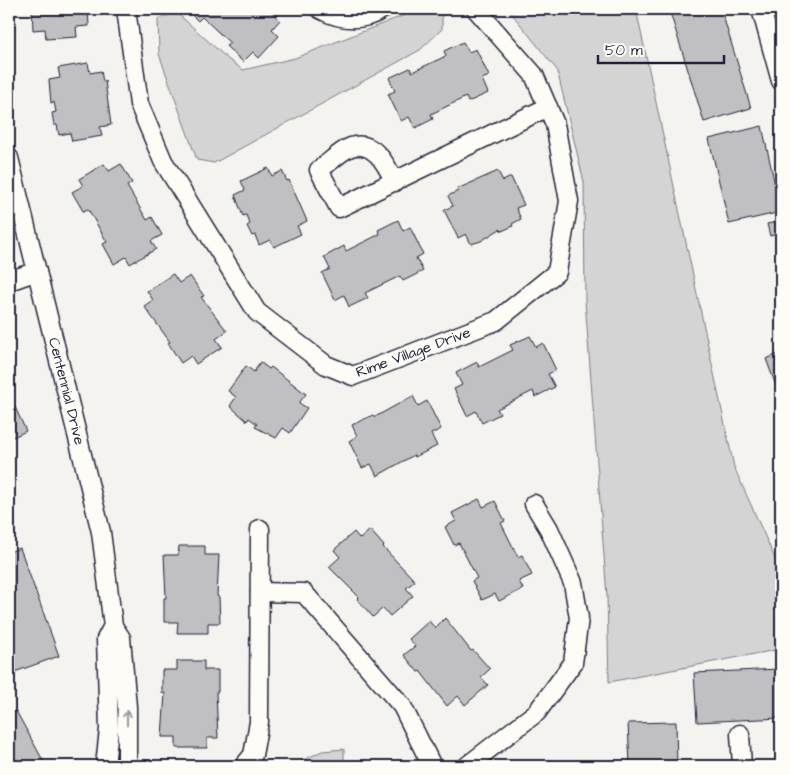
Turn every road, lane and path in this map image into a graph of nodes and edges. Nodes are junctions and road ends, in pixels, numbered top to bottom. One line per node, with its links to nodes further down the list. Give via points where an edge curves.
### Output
1 (126, 9): 7 (street, Rime Village Drive, via 139,104 163,161 257,312 326,365 353,376 496,321 557,272 569,201 555,124)
2 (320, 9): 3 (street, via 334,17 353,20 372,16)
3 (383, 9)
4 (476, 9): 7 (street, Rime Village Drive, via 534,75)
5 (761, 9): 6 (street)
6 (781, 81)
7 (548, 107): 9 (street)
8 (9, 158): 10 (street, Centennial Drive)
9 (395, 182)
10 (36, 271): 11 (street); 15 (street, Centennial Drive, via 101,532)
11 (9, 281)
12 (534, 504): 21 (street, via 573,583 579,618 573,663 537,712)
13 (260, 529): 14 (street)
14 (260, 592): 19 (street, via 259,722 252,755); 20 (street, via 304,593 402,706)
15 (114, 626): 17 (street, Centennial Drive, via 106,640 109,729); 18 (street, Centennial Drive, one-way to 15, via 127,707 121,638)
16 (740, 734): 22 (street)
17 (105, 766)
18 (127, 766)
19 (244, 766)
20 (432, 766)
21 (467, 766)
22 (742, 766)

